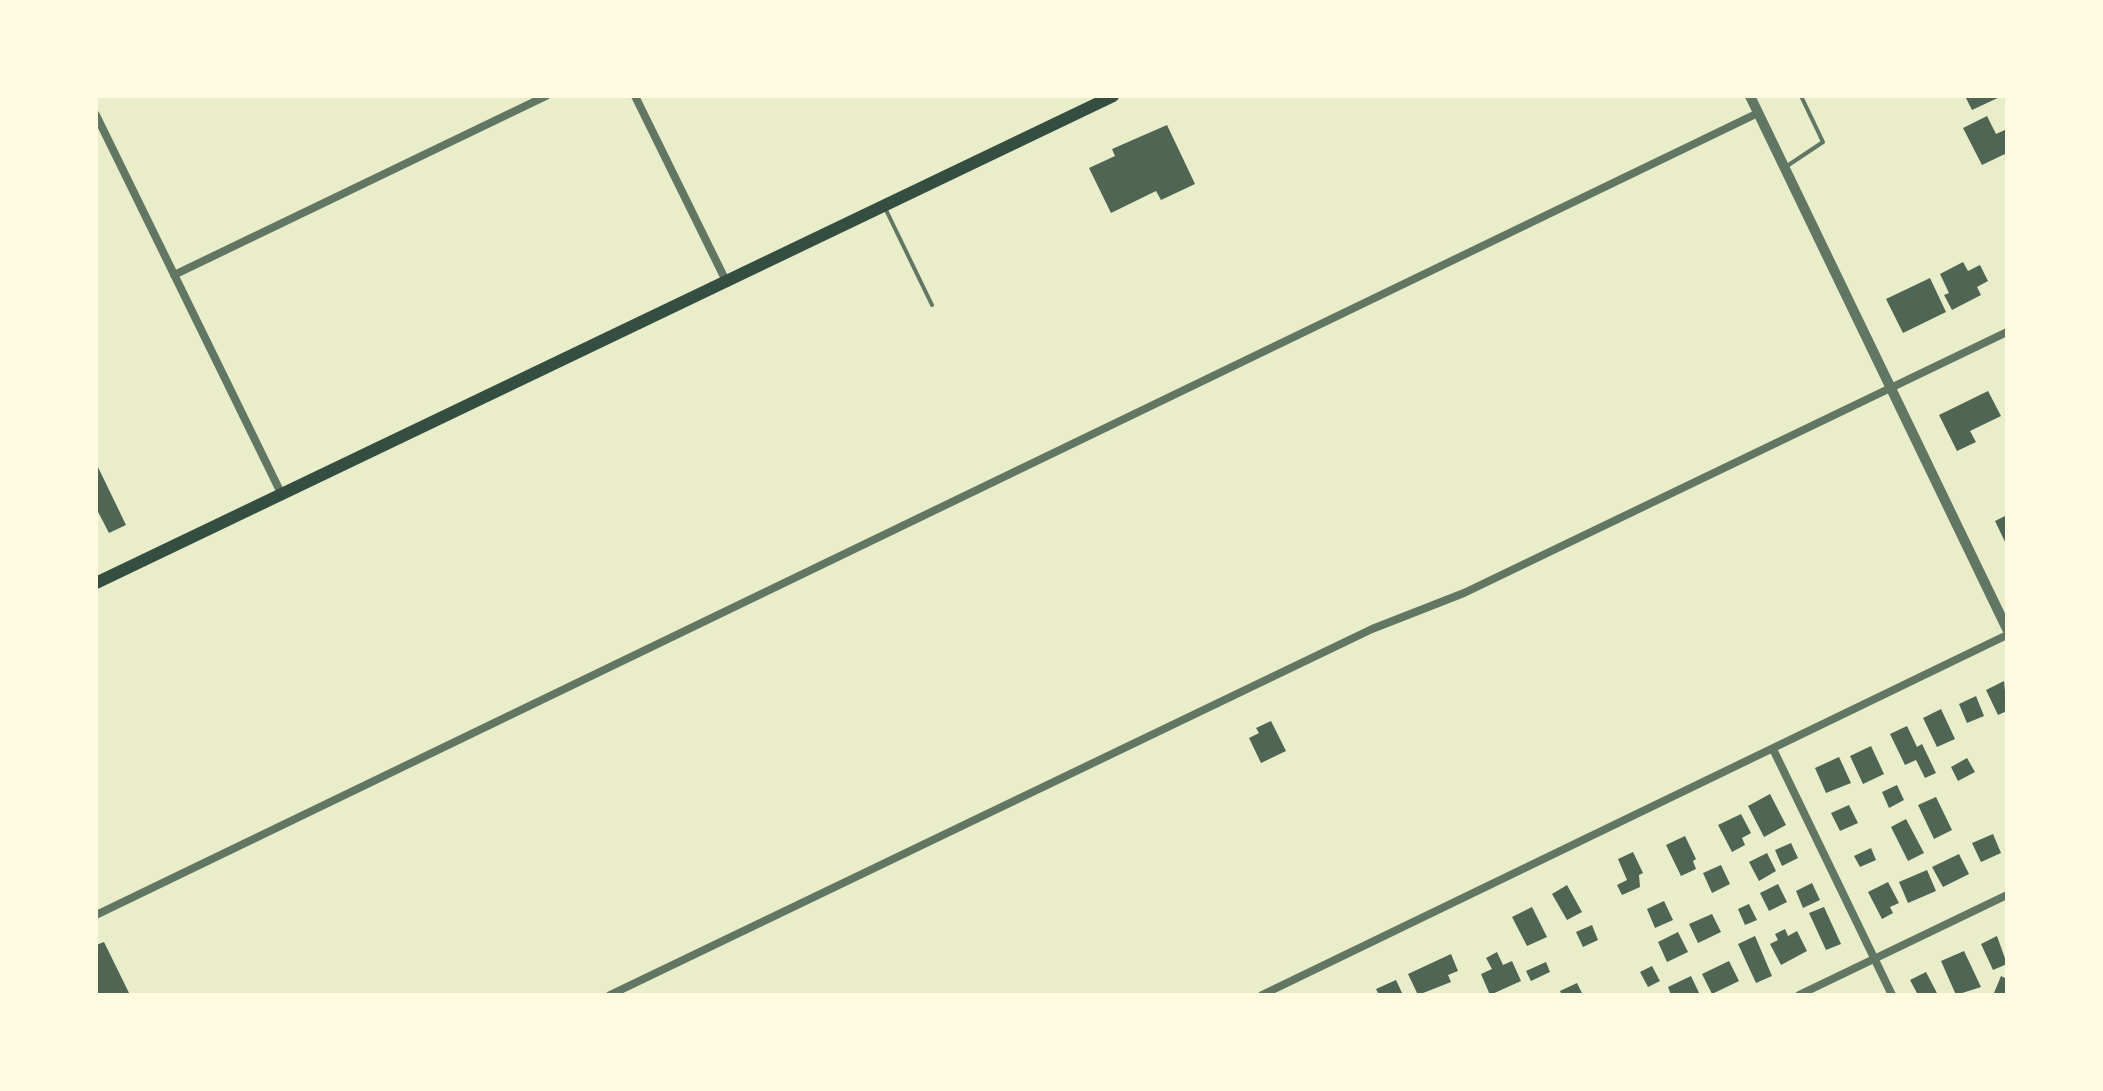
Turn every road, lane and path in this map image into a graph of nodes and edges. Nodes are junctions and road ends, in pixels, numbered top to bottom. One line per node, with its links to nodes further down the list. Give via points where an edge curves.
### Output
1 (546, 96): 10 (street)
2 (635, 96): 11 (street)
3 (1113, 96): 9 (main road)
4 (1750, 96): 6 (street)
5 (1801, 96): 8 (lane, via 1823,142)
6 (1758, 113): 8 (street); 21 (street)
7 (96, 115): 10 (street)
8 (1785, 167): 14 (street)
9 (884, 207): 11 (main road); 12 (lane)
10 (174, 275): 15 (street)
11 (727, 283): 15 (main road)
12 (932, 305)
13 (2007, 332): 14 (street)
14 (1892, 389): 17 (street); 23 (street, via 1464,593 1358,635)
15 (282, 495): 16 (main road)
16 (96, 583)
17 (2007, 629)
18 (2007, 635): 19 (street)
19 (1773, 749): 22 (street); 24 (street)
20 (2007, 895): 22 (street)
21 (96, 915)
22 (1874, 959): 25 (street); 26 (street)
23 (610, 995)
24 (1262, 995)
25 (1799, 995)
26 (1892, 995)

